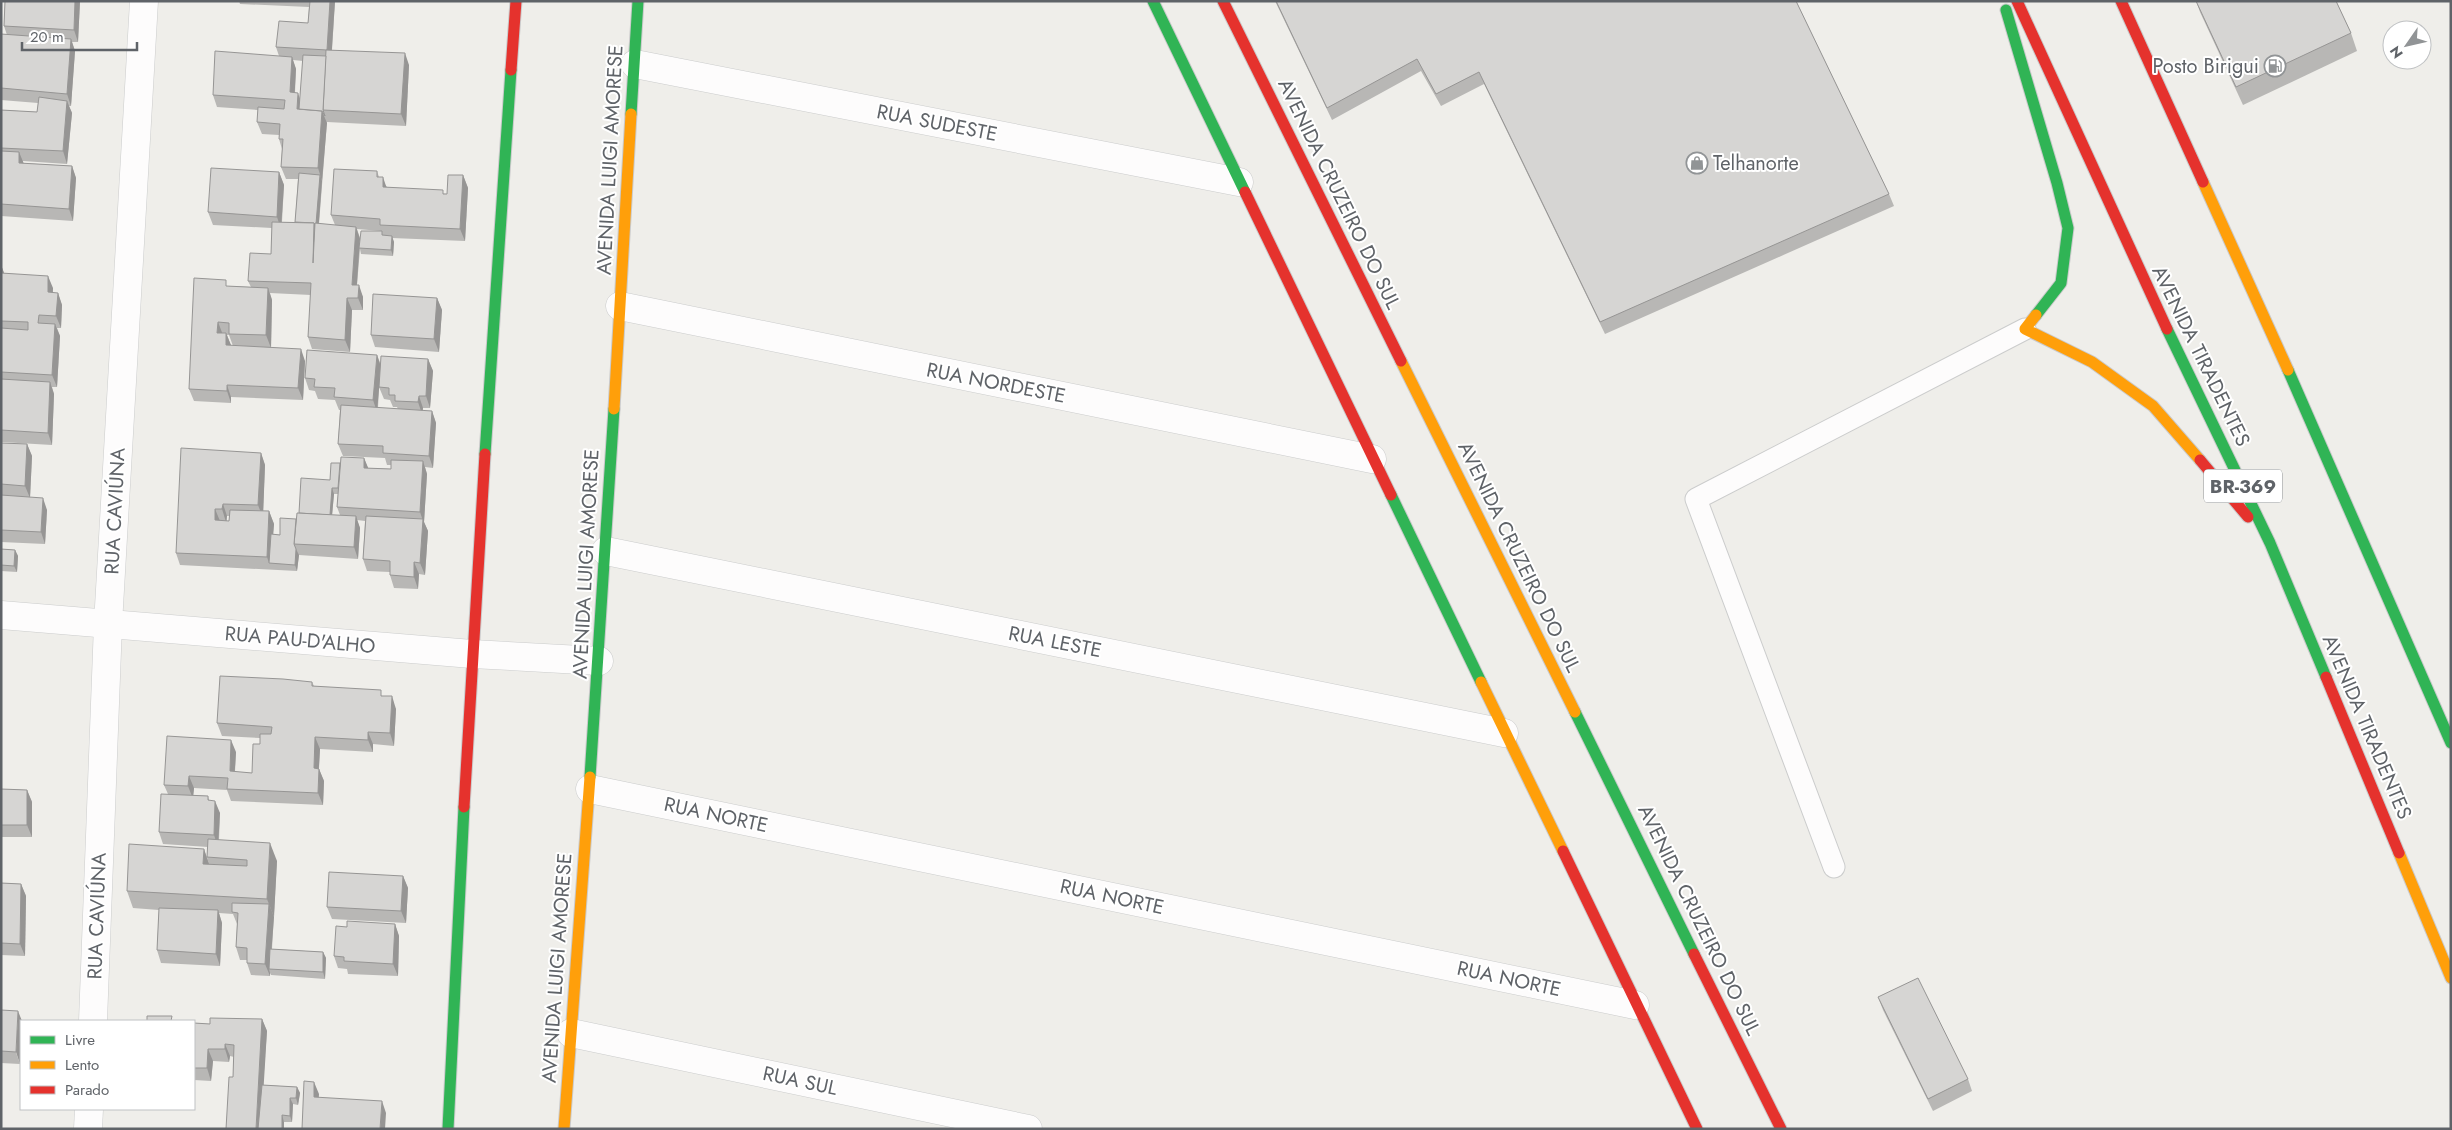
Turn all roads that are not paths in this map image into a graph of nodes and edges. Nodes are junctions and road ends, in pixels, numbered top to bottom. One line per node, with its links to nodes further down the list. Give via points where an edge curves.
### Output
1 (144, 1): 17 (street, RUA CAVIÚNA)
2 (516, 1): 18 (main road)
3 (638, 1): 9 (main road, AVENIDA LUIGI AMORESE)
4 (1153, 1): 10 (main road)
5 (1223, 1): 34 (main road, AVENIDA CRUZEIRO DO SUL)
6 (2003, 1): 12 (main road, via 2068,228 2061,283)
7 (2017, 1): 14 (main road, AVENIDA TIRADENTES / BR-369, via 2150,293)
8 (2121, 1): 21 (main road, via 2326,454)
9 (635, 64): 10 (street, RUA SUDESTE); 11 (main road, AVENIDA LUIGI AMORESE)
10 (1239, 182): 13 (main road)
11 (620, 306): 13 (street, RUA NORDESTE); 15 (main road, AVENIDA LUIGI AMORESE)
12 (2025, 329): 14 (main road, via 2092,362 2153,406); 23 (lane, via 1696,499)
13 (1372, 459): 20 (main road)
14 (2270, 543): 24 (main road, AVENIDA TIRADENTES / BR-369)
15 (606, 551): 19 (main road, AVENIDA LUIGI AMORESE); 20 (street, RUA LESTE)
16 (1, 615): 17 (street, RUA PAU-D'ALHO)
17 (108, 624): 18 (street, RUA PAU-D'ALHO); 26 (street, RUA CAVIÚNA)
18 (472, 654): 19 (street, RUA PAU-D'ALHO); 30 (main road)
19 (599, 661): 22 (main road, AVENIDA LUIGI AMORESE)
20 (1504, 732): 25 (main road)
21 (2451, 743)
22 (590, 789): 25 (street, RUA NORTE); 27 (main road, AVENIDA LUIGI AMORESE)
23 (1834, 867)
24 (2451, 978)
25 (1635, 1005): 33 (main road)
26 (93, 1020)
27 (571, 1033): 31 (main road, AVENIDA LUIGI AMORESE); 32 (street, RUA SUL)
28 (89, 1110): 29 (street)
29 (88, 1129)
30 (448, 1129)
31 (564, 1129)
32 (1028, 1129)
33 (1696, 1129)
34 (1781, 1129)

